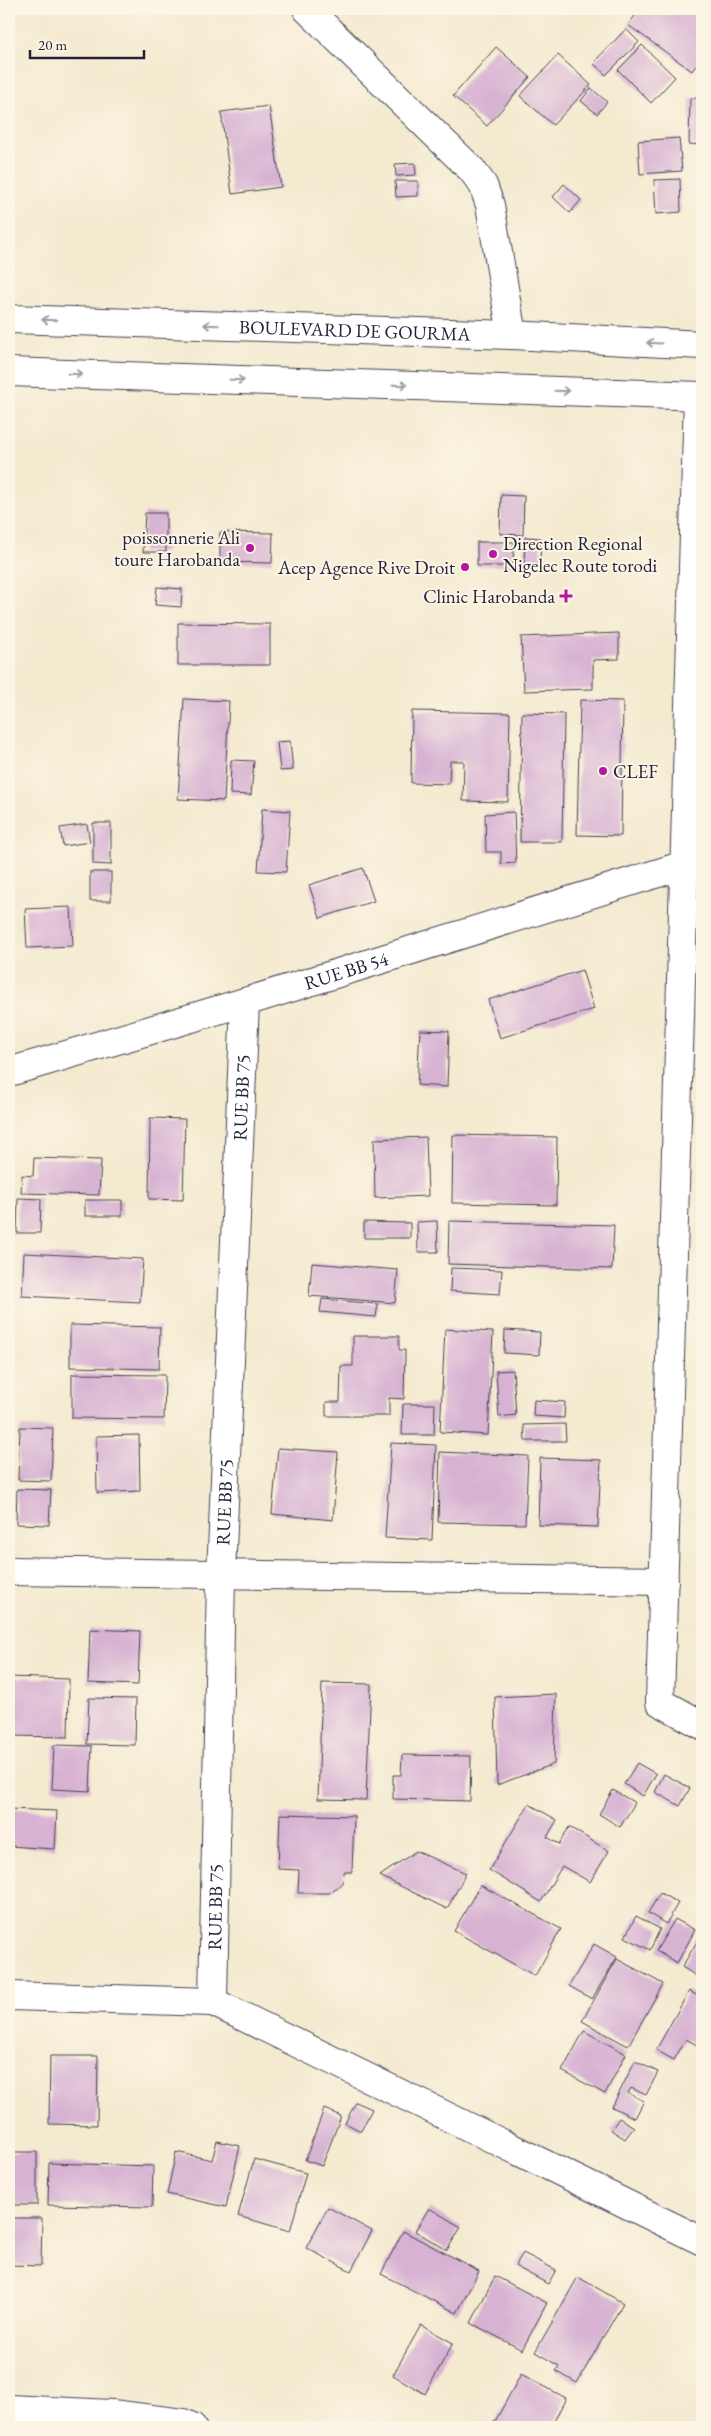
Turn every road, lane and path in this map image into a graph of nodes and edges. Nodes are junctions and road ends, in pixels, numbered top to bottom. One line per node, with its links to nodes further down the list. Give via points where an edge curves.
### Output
1 (307, 9): 3 (main road, via 472,170 483,185 490,206)
2 (9, 319): 3 (main road, BOULEVARD DE GOURMA, one-way to 2)
3 (512, 335): 4 (main road, BOULEVARD DE GOURMA, one-way to 3)
4 (702, 345)
5 (9, 372): 6 (main road, one-way to 6)
6 (700, 396): 7 (main road)
7 (693, 865): 8 (main road, RUE BB 54); 12 (main road)
8 (244, 1002): 9 (main road, RUE BB 54); 11 (main road, RUE BB 75)
9 (9, 1072)
10 (9, 1571): 11 (main road)
11 (221, 1574): 12 (main road); 15 (main road, RUE BB 75)
12 (664, 1581): 13 (main road, via 660,1702)
13 (702, 1725)
14 (9, 1996): 15 (main road)
15 (213, 2002): 16 (main road)
16 (702, 2241)
17 (9, 2409): 18 (main road, via 120,2415)
18 (192, 2427)

